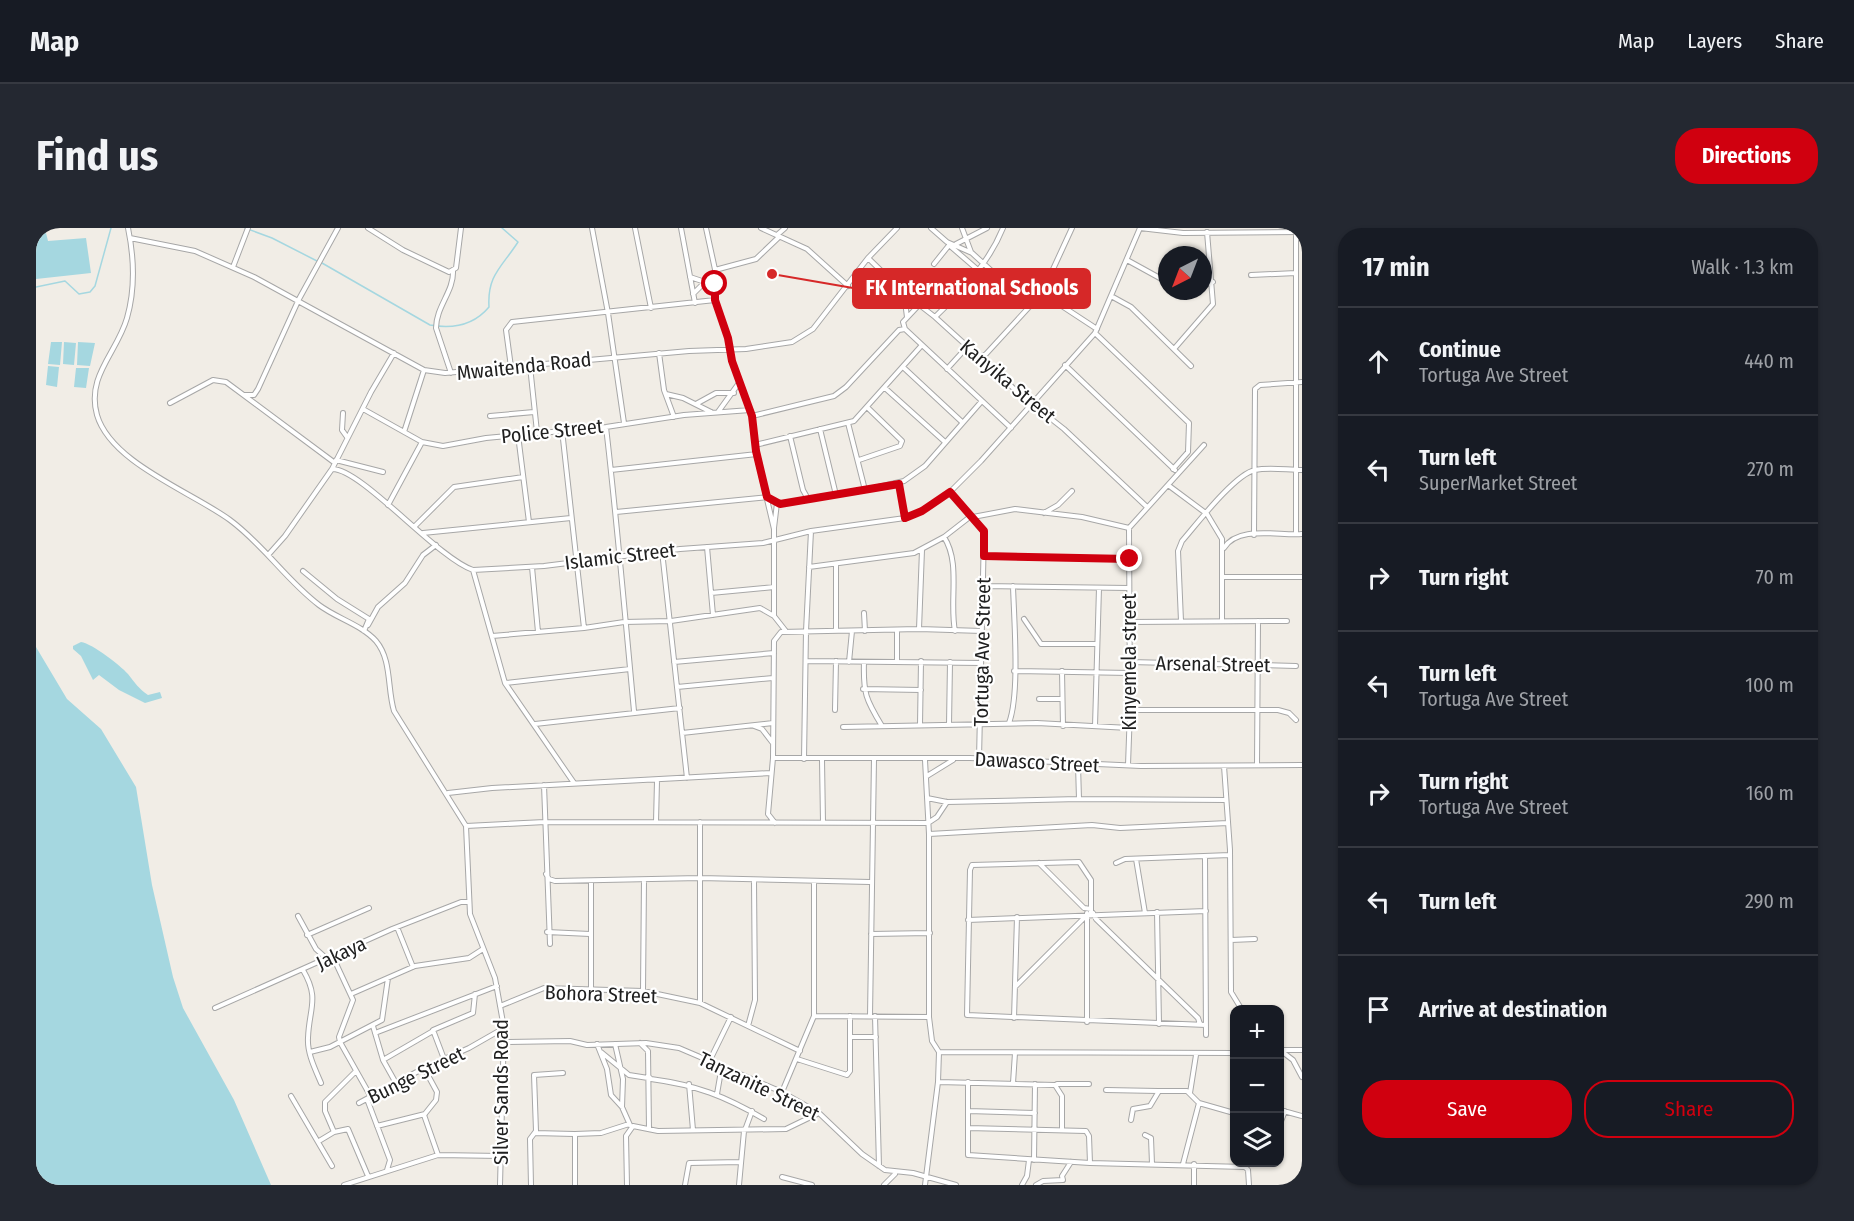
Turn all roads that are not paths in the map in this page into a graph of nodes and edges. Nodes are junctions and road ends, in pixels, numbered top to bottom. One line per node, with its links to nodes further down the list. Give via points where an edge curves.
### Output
1 (128, 228): 25 (street)
2 (248, 228): 33 (street)
3 (338, 228): 49 (street)
4 (368, 228): 36 (street)
5 (461, 228): 36 (street)
6 (592, 228): 55 (street)
7 (635, 228): 54 (street)
8 (681, 228): 39 (street)
9 (706, 228): 35 (street)
10 (761, 228): 24 (street)
11 (785, 228): 24 (street)
12 (897, 228): 29 (street, Mwaitenda Road)
13 (931, 228): 27 (street)
14 (962, 228): 26 (street)
15 (987, 228): 26 (street)
16 (1003, 228): 32 (street)
17 (1071, 228): 46 (street)
18 (1140, 228): 19 (street); 30 (street)
19 (1183, 230): 21 (street)
20 (1262, 230): 21 (street); 22 (street)
21 (1207, 232): 42 (street)
22 (1296, 232): 23 (street); 37 (street)
23 (1302, 232)
24 (778, 236): 35 (street, via 756,259); 43 (street, via 812,252)
25 (130, 238): 33 (street, Mwaitenda Road, via 195,251); 157 (street, via 133,279 127,319 96,380 98,418 108,437 126,456 214,509)
26 (966, 240): 27 (street); 28 (street)
27 (952, 244): 28 (street); 31 (street); 34 (street)
28 (972, 253): 32 (street)
29 (868, 258): 43 (street, Mwaitenda Road); 45 (street, Kanyika Street)
30 (1127, 260): 40 (street); 48 (street)
31 (934, 264)
32 (984, 264): 34 (street); 53 (street)
33 (233, 267): 49 (street, Mwaitenda Road)
34 (978, 270): 57 (street)
35 (715, 271): 41 (street); 44 (street)
36 (453, 272): 75 (street, via 437,314 436,328)
37 (1296, 273): 38 (street); 76 (street)
38 (1251, 275)
39 (690, 277): 41 (street); 47 (street)
40 (1158, 277)
41 (705, 282): 44 (street); 47 (street)
42 (1213, 282): 63 (street, via 1212,306)
43 (848, 285): 62 (street, Mwaitenda Road, via 828,313 801,338)
44 (715, 290): 50 (street)
45 (904, 293): 52 (street, Kanyika Street); 56 (street)
46 (1042, 293): 53 (street); 59 (street)
47 (693, 294): 51 (street)
48 (1111, 296): 59 (street); 63 (street, via 1131,307)
49 (298, 299): 64 (street, Mwaitenda Road); 82 (street, via 255,395)
50 (715, 300): 51 (street); 62 (street)
51 (695, 303): 54 (street)
52 (919, 305): 56 (street); 57 (street, Kanyika Street)
53 (1030, 306): 67 (street, via 986,354)
54 (651, 308): 55 (street)
55 (608, 313): 66 (street); 71 (street, via 510,323 506,330)
56 (907, 317): 58 (street)
57 (935, 317): 61 (street, Kanyika Street)
58 (904, 329): 60 (street); 94 (street, via 897,331 834,396)
59 (1096, 331): 68 (street); 116 (street, via 1189,423 1188,452)
60 (922, 345): 72 (street); 73 (street)
61 (967, 347): 67 (street, Kanyika Street); 73 (street)
62 (730, 348): 65 (street, Mwaitenda Road); 78 (street)
63 (1174, 349): 70 (street)
64 (394, 353): 74 (street, Mwaitenda Road); 88 (street)
65 (659, 353): 66 (street, Mwaitenda Road); 80 (street)
66 (614, 357): 69 (street, Mwaitenda Road); 97 (street)
67 (978, 357): 86 (street, Kanyika Street)
68 (1065, 365): 86 (street); 116 (street)
69 (530, 366): 71 (street, Mwaitenda Road); 91 (street)
70 (1191, 366)
71 (511, 367): 75 (street, Mwaitenda Road)
72 (904, 368): 79 (street); 96 (street)
73 (947, 369): 83 (street)
74 (424, 370): 75 (street, Mwaitenda Road); 103 (street)
75 (451, 373)
76 (1296, 382): 77 (street); 118 (street, via 1260,385 1255,389); 119 (street)
77 (1302, 382)
78 (739, 383): 81 (street); 89 (street)
79 (885, 388): 87 (street); 109 (street)
80 (666, 393): 85 (street); 95 (street)
81 (734, 393): 85 (street, via 716,393); 92 (street)
82 (244, 395): 84 (street, via 226,382 213,380); 114 (street)
83 (981, 402): 96 (street); 100 (street)
84 (170, 403)
85 (696, 404): 92 (street)
86 (1033, 404): 100 (street); 134 (street, Kanyika Street)
87 (868, 408): 98 (street); 113 (street, via 902,441 900,446)
88 (363, 409): 103 (street, Police Street); 107 (street)
89 (750, 410): 92 (street, Police Street); 94 (street)
90 (343, 412): 107 (street, via 342,430)
91 (534, 412): 93 (street); 104 (street)
92 (715, 413): 95 (street, Police Street)
93 (490, 416)
94 (752, 416): 110 (street)
95 (674, 417): 97 (street, Police Street)
96 (962, 422): 109 (street)
97 (624, 423): 99 (street, Police Street)
98 (848, 423): 101 (street); 113 (street)
99 (606, 427): 102 (street, Police Street); 117 (street)
100 (1011, 428): 128 (street)
101 (820, 429): 106 (street); 129 (street)
102 (562, 430): 104 (street, Police Street); 139 (street)
103 (404, 432): 108 (street, Police Street)
104 (537, 432): 105 (street, Police Street)
105 (518, 435): 108 (street, Police Street, via 443,446); 123 (street)
106 (790, 436): 110 (street); 131 (street)
107 (347, 437): 114 (street)
108 (422, 442): 133 (street)
109 (945, 442): 124 (street, via 925,466)
110 (755, 445): 112 (street)
111 (1204, 445): 122 (street)
112 (757, 454): 117 (street); 130 (street)
113 (859, 460): 126 (street)
114 (335, 461): 115 (street); 121 (street)
115 (332, 469): 133 (street, via 342,470); 157 (street)
116 (1173, 469): 122 (street)
117 (611, 470): 135 (street)
118 (1254, 470): 119 (street); 137 (street, via 1232,485); 149 (street)
119 (1296, 470): 120 (street); 147 (street)
120 (1302, 470)
121 (383, 472)
122 (1178, 474): 125 (street)
123 (523, 477): 141 (street); 142 (street, via 454,487)
124 (899, 484): 126 (street); 140 (street)
125 (1168, 485): 134 (street); 137 (street)
126 (866, 490): 129 (street)
127 (1072, 491): 136 (street)
128 (950, 492): 138 (street, Tortuga Ave Street); 140 (street)
129 (836, 495): 131 (street)
130 (767, 497): 132 (street); 135 (street); 144 (street)
131 (808, 499): 132 (street)
132 (777, 503): 144 (street)
133 (388, 505): 142 (street)
134 (1147, 507): 143 (street)
135 (616, 512): 158 (street)
136 (1043, 514): 138 (street, via 1015,509); 143 (street, via 1082,517)
137 (1207, 514): 154 (street, via 1222,538); 181 (street, via 1179,547)
138 (972, 516): 150 (street); 159 (street, Tortuga Ave Street, via 984,531)
139 (571, 518): 141 (street); 161 (street)
140 (905, 518): 145 (street)
141 (529, 522): 146 (street)
142 (414, 527): 146 (street)
143 (1129, 528): 160 (street, Kinyemela street)
144 (774, 529): 151 (street)
145 (811, 531): 151 (street); 164 (street)
146 (423, 533): 152 (street)
147 (1296, 534): 148 (street); 149 (street)
148 (1302, 534)
149 (1254, 535): 154 (street, via 1232,539)
150 (944, 537): 155 (street); 196 (street, via 952,550 952,614)
151 (775, 540): 153 (street, Islamic Street); 171 (street)
152 (436, 545): 165 (street); 186 (street, via 423,555 405,583 378,607)
153 (707, 547): 156 (street, Islamic Street); 174 (street)
154 (1224, 549): 167 (street)
155 (922, 550): 162 (street); 188 (street)
156 (662, 551): 158 (street, Islamic Street); 180 (street)
157 (269, 554): 191 (street, via 315,602)
158 (619, 556): 161 (street, Islamic Street); 184 (street)
159 (984, 556): 160 (street); 169 (street, Tortuga Ave Street)
160 (1130, 559): 173 (street, Kinyemela street)
161 (575, 561): 163 (street, Islamic Street); 187 (street)
162 (836, 564): 164 (street); 193 (street)
163 (532, 567): 165 (street, Islamic Street); 198 (street)
164 (809, 567): 192 (street)
165 (473, 570): 199 (street)
166 (303, 571): 186 (street, via 337,599 366,616)
167 (1224, 577): 168 (street); 179 (street)
168 (1302, 577)
169 (984, 586): 170 (street); 197 (street, Tortuga Ave Street)
170 (1013, 586): 172 (street); 215 (street)
171 (774, 587): 174 (street); 177 (street)
172 (1099, 588): 173 (street); 200 (street)
173 (1129, 588): 185 (street, Kinyemela street)
174 (711, 593): 176 (street)
175 (864, 613): 195 (street)
176 (713, 615): 177 (street, via 760,608); 180 (street)
177 (774, 616): 189 (street)
178 (1024, 619): 200 (street, via 1041,644)
179 (1222, 620): 181 (street); 182 (street)
180 (671, 621): 184 (street); 204 (street)
181 (1181, 621): 185 (street)
182 (1258, 621): 183 (street); 212 (street)
183 (1287, 621)
184 (624, 622): 187 (street); 214 (street)
185 (1130, 622): 210 (street, Kinyemela street)
186 (368, 625): 191 (street)
187 (584, 628): 198 (street)
188 (919, 628): 190 (street); 196 (street)
189 (785, 630): 192 (street); 201 (street, via 775,637)
190 (897, 630): 195 (street); 208 (street)
191 (364, 631): 264 (street, via 383,651 394,711)
192 (806, 631): 193 (street); 202 (street)
193 (836, 631): 194 (street)
194 (852, 631): 195 (street); 206 (street)
195 (865, 631)
196 (956, 631): 197 (street)
197 (982, 631): 211 (street, Tortuga Ave Street)
198 (538, 632): 199 (street)
199 (492, 636): 220 (street)
200 (1096, 644): 217 (street)
201 (774, 653): 204 (street); 219 (street)
202 (807, 661): 205 (street); 247 (street)
203 (921, 661): 208 (street); 209 (street); 223 (street)
204 (674, 662): 221 (street)
205 (836, 662): 206 (street); 227 (street)
206 (849, 662): 207 (street)
207 (864, 662): 208 (street); 222 (street)
208 (897, 662)
209 (950, 662): 211 (street); 237 (street)
210 (1130, 662): 212 (street, Arsenal Street); 218 (street, Kinyemela street)
211 (981, 663): 238 (street, Tortuga Ave Street)
212 (1259, 664): 213 (street, Arsenal Street); 229 (street)
213 (1296, 666)
214 (630, 669): 220 (street); 230 (street)
215 (1014, 671): 216 (street); 233 (street, via 1013,713)
216 (1062, 671): 217 (street); 225 (street)
217 (1096, 672): 218 (street); 241 (street)
218 (1130, 673): 228 (street, Kinyemela street)
219 (773, 678): 221 (street); 232 (street)
220 (505, 682): 234 (street)
221 (677, 687): 226 (street)
222 (863, 689): 223 (street); 239 (street)
223 (921, 690): 236 (street)
224 (1039, 699): 225 (street)
225 (1062, 699): 240 (street)
226 (680, 708): 230 (street); 244 (street)
227 (835, 710)
228 (1130, 710): 229 (street); 243 (street, Kinyemela street)
229 (1258, 710): 231 (street, via 1285,711); 255 (street)
230 (634, 711): 234 (street)
231 (1296, 720)
232 (773, 723): 235 (street); 245 (street)
233 (1009, 723): 238 (street); 240 (street)
234 (535, 724): 262 (street)
235 (742, 725): 244 (street); 245 (street, via 760,727)
236 (920, 725): 237 (street); 239 (street)
237 (949, 725): 238 (street)
238 (980, 725): 251 (street, Tortuga Ave Street)
239 (882, 726): 242 (street)
240 (1063, 726): 241 (street)
241 (1095, 726): 243 (street)
242 (843, 727)
243 (1129, 728): 254 (street, Kinyemela street)
244 (682, 733): 260 (street)
245 (773, 743): 246 (street)
246 (773, 758): 247 (street, Dawasco Street); 258 (street)
247 (804, 759): 248 (street, Dawasco Street)
248 (822, 759): 249 (street, Dawasco Street); 273 (street)
249 (874, 759): 252 (street, Dawasco Street); 274 (street)
250 (956, 759): 251 (street, Dawasco Street); 252 (street, Dawasco Street); 259 (street)
251 (979, 759): 253 (street, Dawasco Street)
252 (926, 760): 259 (street)
253 (1078, 765): 254 (street, Dawasco Street); 266 (street)
254 (1128, 765): 257 (street, Dawasco Street)
255 (1257, 765): 256 (street, Dawasco Street); 257 (street, Dawasco Street)
256 (1302, 765)
257 (1224, 766): 267 (street)
258 (771, 774): 260 (street); 269 (street)
259 (927, 776): 265 (street)
260 (687, 778): 261 (street)
261 (657, 780): 262 (street); 271 (street)
262 (574, 783): 263 (street)
263 (544, 785): 264 (street); 270 (street)
264 (447, 793): 279 (street)
265 (927, 798): 268 (street); 275 (street)
266 (1079, 798): 267 (street); 268 (street)
267 (1226, 800): 276 (street)
268 (947, 802): 275 (street)
269 (768, 814): 277 (street); 278 (street)
270 (545, 822): 271 (street); 279 (street); 286 (street)
271 (656, 822): 272 (street)
272 (700, 822): 277 (street); 287 (street)
273 (823, 822): 274 (street); 278 (street)
274 (872, 822): 275 (street); 292 (street)
275 (928, 823): 280 (street)
276 (1228, 823): 280 (street, via 1120,828 1092,825); 281 (street)
277 (763, 824): 278 (street)
278 (775, 824)
279 (466, 826): 293 (street, Silver Sands Road)
280 (929, 834): 304 (street)
281 (1230, 855): 282 (street); 309 (street)
282 (1205, 857): 283 (street); 295 (street)
283 (1136, 859): 285 (street); 298 (street)
284 (1039, 862): 297 (street); 297 (street, via 1081,864 1091,880); 301 (street, via 972,865)
285 (1116, 863)
286 (546, 874): 289 (street, via 552,880); 303 (street)
287 (700, 879): 288 (street); 290 (street); 324 (street)
288 (644, 880): 289 (street); 321 (street)
289 (591, 881): 305 (street)
290 (754, 881): 291 (street); 339 (street, via 755,1000)
291 (814, 881): 292 (street); 328 (street)
292 (870, 882): 306 (street)
293 (469, 902): 302 (street, Jakaya); 311 (street, Silver Sands Road, via 473,926)
294 (369, 908): 307 (street)
295 (1206, 911): 296 (street); 337 (street)
296 (1157, 912): 298 (street); 317 (street)
297 (1090, 913): 298 (street); 300 (street); 317 (street); 319 (street); 334 (street)
298 (1145, 913)
299 (298, 916): 307 (street)
300 (1017, 917): 301 (street); 319 (street)
301 (968, 920): 333 (street, via 967,1015)
302 (397, 927): 312 (street, Jakaya); 314 (street)
303 (547, 932): 305 (street); 310 (street)
304 (930, 933): 306 (street); 332 (street)
305 (590, 934): 320 (street)
306 (871, 934): 330 (street)
307 (307, 935): 313 (street)
308 (1255, 939): 309 (street)
309 (1231, 940): 325 (street, via 1231,992)
310 (550, 944)
311 (483, 949): 314 (street, via 469,958); 318 (street, Silver Sands Road)
312 (333, 957): 313 (street, Jakaya); 322 (street)
313 (328, 960): 315 (street, Jakaya)
314 (413, 967): 316 (street)
315 (303, 970): 327 (street, Jakaya); 354 (street, via 314,998 307,1039)
316 (388, 977): 322 (street); 338 (street, via 384,1016)
317 (1159, 981): 335 (street); 336 (street)
318 (497, 986): 323 (street); 326 (street, Silver Sands Road)
319 (1016, 987): 333 (street)
320 (591, 989): 321 (street, Bohora Street); 326 (street, Bohora Street, via 544,988)
321 (643, 991): 324 (street, Bohora Street)
322 (351, 994): 346 (street, via 353,1004)
323 (475, 994): 341 (street, via 473,1012); 342 (street)
324 (700, 1003): 331 (street, Bohora Street)
325 (1239, 1005)
326 (501, 1006): 340 (street, Silver Sands Road)
327 (215, 1008)
328 (814, 1016): 329 (street); 353 (street)
329 (850, 1016): 330 (street); 344 (street)
330 (873, 1016): 332 (street); 345 (street)
331 (731, 1017): 339 (street, Bohora Street); 364 (street)
332 (929, 1017): 356 (street, via 932,1041)
333 (1014, 1018): 334 (street)
334 (1087, 1022): 335 (street)
335 (1159, 1024): 336 (street)
336 (1200, 1024): 337 (street)
337 (1206, 1025): 343 (street)
338 (373, 1026): 342 (street); 346 (street)
339 (748, 1026): 353 (street, Bohora Street)
340 (504, 1028): 347 (street, Silver Sands Road); 361 (street, Bunge Street)
341 (433, 1031): 361 (street); 363 (street)
342 (375, 1033): 363 (street)
343 (1206, 1035)
344 (850, 1037): 345 (street); 362 (street, via 847,1075)
345 (876, 1037): 424 (street)
346 (340, 1042): 354 (street); 368 (street)
347 (505, 1042): 349 (street, Tanzanite Street); 415 (street, Silver Sands Road)
348 (640, 1043): 350 (street, Tanzanite Street); 364 (street, Tanzanite Street, via 660,1043); 370 (street, via 648,1051)
349 (597, 1044): 350 (street, Tanzanite Street); 355 (street)
350 (615, 1044): 366 (street)
351 (1284, 1050): 352 (street)
352 (1302, 1050)
353 (800, 1051): 362 (street)
354 (310, 1052): 374 (street)
355 (600, 1052): 366 (street); 390 (street, via 611,1095)
356 (939, 1052): 357 (street); 372 (street)
357 (1015, 1053): 360 (street); 375 (street)
358 (1230, 1053): 360 (street)
359 (1284, 1053): 371 (street, via 1293,1060)
360 (1196, 1055): 384 (street)
361 (444, 1059): 367 (street, Bunge Street)
362 (797, 1059): 383 (street)
363 (383, 1060): 380 (street)
364 (710, 1060): 365 (street, Tanzanite Street)
365 (722, 1065): 383 (street, Tanzanite Street); 385 (street)
366 (621, 1067): 370 (street, via 633,1076); 390 (street)
367 (424, 1068): 380 (street, Bunge Street); 397 (street, via 437,1092)
368 (356, 1072): 387 (street); 409 (street, via 325,1102)
369 (563, 1072): 410 (street, via 534,1075)
370 (648, 1077): 376 (street); 404 (street)
371 (1302, 1077)
372 (938, 1082): 373 (street); 429 (street)
373 (968, 1082): 375 (street); 392 (street)
374 (321, 1083)
375 (1013, 1083): 377 (street)
376 (689, 1084): 385 (street); 405 (street)
377 (1035, 1084): 378 (street); 396 (street)
378 (1053, 1084): 379 (street); 406 (street, via 1062,1096)
379 (1089, 1084)
380 (397, 1085): 387 (street, Bunge Street)
381 (1106, 1090): 382 (street)
382 (1159, 1091): 384 (street); 400 (street, via 1150,1106 1133,1109)
383 (782, 1092): 395 (street, Tanzanite Street)
384 (1190, 1093): 389 (street)
385 (717, 1094): 391 (street)
386 (291, 1096): 413 (street)
387 (369, 1098): 388 (street, Bunge Street); 401 (street)
388 (359, 1103)
389 (1199, 1103): 393 (street); 421 (street)
390 (622, 1107): 402 (street)
391 (752, 1111): 399 (street); 407 (street)
392 (968, 1111): 396 (street); 403 (street)
393 (1230, 1112)
394 (1284, 1112): 398 (street)
395 (819, 1113): 407 (street, via 786,1129); 424 (street, Tanzanite Street)
396 (1035, 1113): 408 (street)
397 (425, 1114): 401 (street); 414 (street)
398 (1302, 1116)
399 (764, 1119)
400 (1131, 1119)
401 (377, 1126): 425 (street, via 390,1160)
402 (630, 1126): 404 (street); 411 (street); 434 (street, via 626,1136)
403 (968, 1128): 408 (street); 416 (street, via 968,1155)
404 (649, 1129): 405 (street)
405 (693, 1130): 407 (street)
406 (1062, 1130): 408 (street); 419 (street, via 1088,1133)
407 (744, 1131): 417 (street)
408 (1035, 1131): 416 (street)
409 (334, 1132): 413 (street); 427 (street, via 349,1131)
410 (535, 1134): 411 (street); 432 (street, via 531,1139)
411 (575, 1134): 433 (street)
412 (1145, 1135): 420 (street, via 1151,1138)
413 (319, 1141): 423 (street)
414 (438, 1155): 415 (street); 425 (street)
415 (501, 1156): 431 (street, Silver Sands Road)
416 (1031, 1160): 418 (street); 441 (street)
417 (741, 1162): 435 (street, via 689,1163); 436 (street)
418 (1071, 1162): 419 (street); 442 (street, via 1063,1180)
419 (1090, 1163): 420 (street)
420 (1152, 1164): 421 (street)
421 (1183, 1164): 422 (street)
422 (1194, 1164): 443 (street); 444 (street, via 1247,1167)
423 (332, 1166)
424 (879, 1167): 426 (street, Tanzanite Street)
425 (387, 1171): 427 (street)
426 (895, 1173): 429 (street, Tanzanite Street); 438 (street)
427 (368, 1176): 430 (street)
428 (782, 1177): 437 (street)
429 (925, 1177): 439 (street); 440 (street)
430 (344, 1185)
431 (500, 1185)
432 (531, 1185)
433 (575, 1185)
434 (627, 1185)
435 (685, 1185)
436 (739, 1185)
437 (812, 1185)
438 (884, 1185)
439 (925, 1185)
440 (956, 1185)
441 (1022, 1185)
442 (1036, 1185)
443 (1194, 1185)
444 (1249, 1185)

